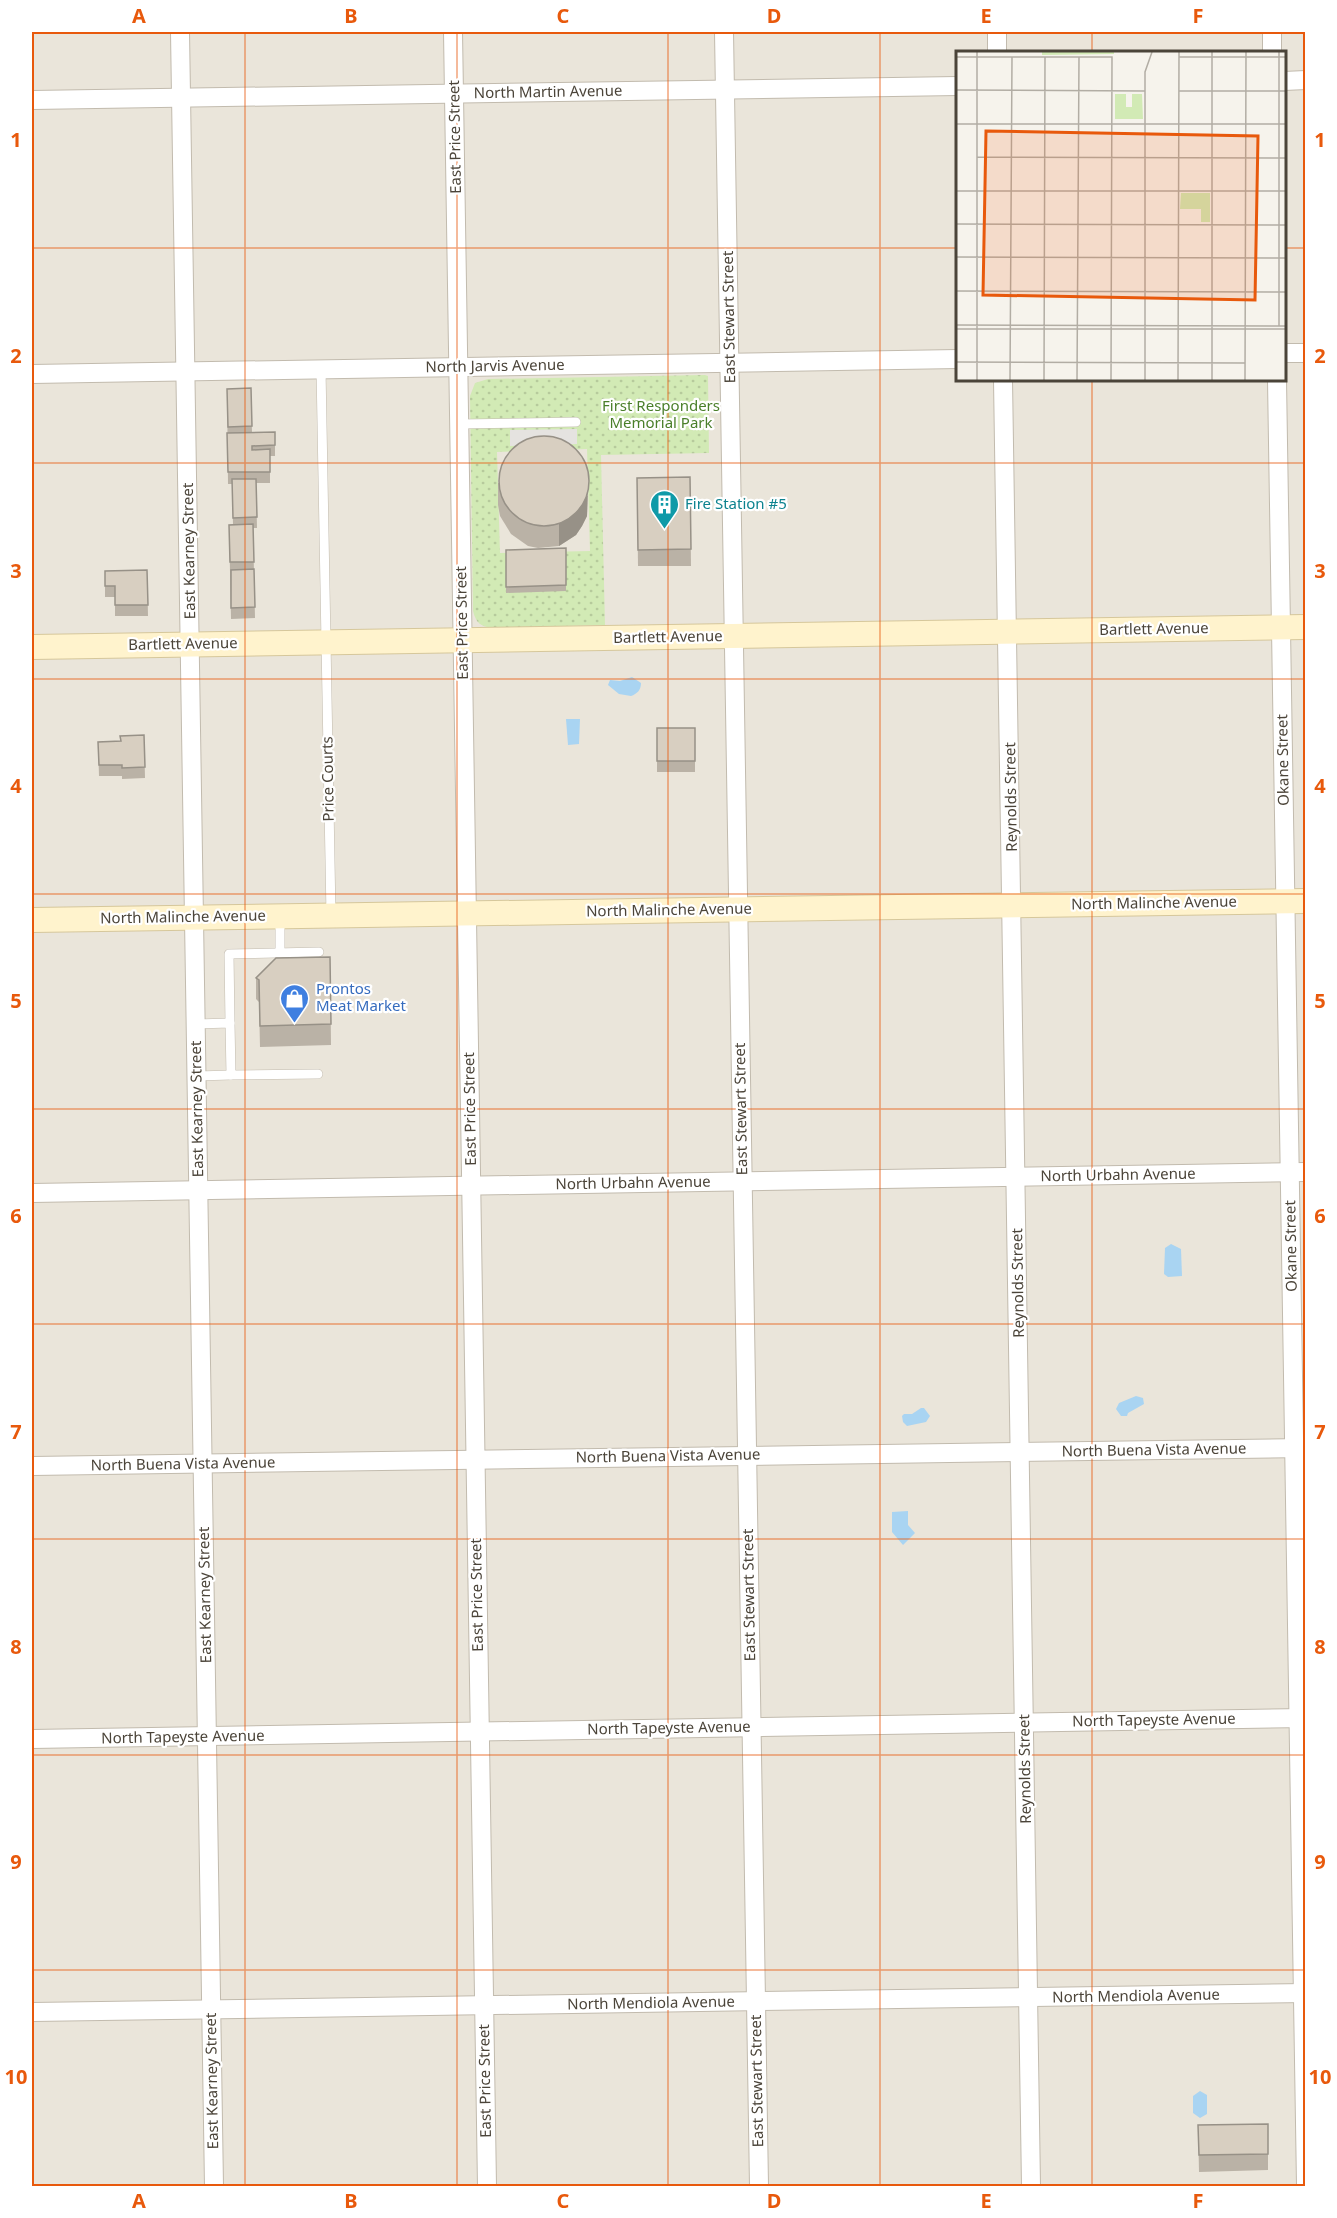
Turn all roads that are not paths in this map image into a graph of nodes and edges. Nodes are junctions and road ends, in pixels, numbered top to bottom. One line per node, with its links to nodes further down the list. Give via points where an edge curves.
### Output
1 (180, 32): 13 (street, East Kearney Street)
2 (453, 32): 12 (street, East Price Street)
3 (724, 32): 11 (street, East Stewart Street)
4 (997, 32): 6 (street)
5 (1272, 32): 7 (street)
6 (997, 51)
7 (1272, 51)
8 (1305, 80): 9 (street)
9 (1286, 81)
10 (956, 86): 11 (street, North Martin Avenue)
11 (725, 89): 12 (street, North Martin Avenue); 18 (street, East Stewart Street)
12 (454, 94): 13 (street, North Martin Avenue); 19 (street, East Price Street)
13 (181, 98): 14 (street, North Martin Avenue); 21 (street, East Kearney Street)
14 (32, 100)
15 (1286, 353): 16 (street)
16 (1305, 353)
17 (956, 359): 18 (street, North Jarvis Avenue)
18 (729, 363): 19 (street, North Jarvis Avenue); 30 (street, East Stewart Street)
19 (458, 367): 20 (street, North Jarvis Avenue); 26 (street, East Price Street)
20 (321, 369): 21 (street, North Jarvis Avenue); 32 (lane, Price Courts)
21 (186, 371): 22 (street, North Jarvis Avenue); 33 (street, East Kearney Street)
22 (32, 374)
23 (1003, 381): 29 (street, Reynolds Street)
24 (1277, 381): 27 (street, Okane Street)
25 (576, 422): 26 (lane)
26 (459, 424): 31 (street, East Price Street)
27 (1281, 627): 28 (main road, Bartlett Avenue); 29 (main road, Bartlett Avenue); 35 (street, Okane Street)
28 (1305, 627)
29 (1008, 631): 30 (main road, Bartlett Avenue); 36 (street, Reynolds Street)
30 (734, 636): 31 (main road, Bartlett Avenue); 37 (street, East Stewart Street)
31 (463, 640): 32 (main road, Bartlett Avenue); 38 (street, East Price Street)
32 (326, 642): 33 (main road, Bartlett Avenue); 39 (lane, Price Courts)
33 (190, 644): 34 (main road, Bartlett Avenue); 41 (street, East Kearney Street)
34 (32, 647)
35 (1295, 901): 36 (main road, North Malinche Avenue); 50 (street, Okane Street)
36 (1012, 905): 37 (main road, North Malinche Avenue); 51 (street, Reynolds Street)
37 (738, 909): 38 (main road, North Malinche Avenue); 52 (street, East Stewart Street)
38 (467, 913): 39 (main road, North Malinche Avenue); 53 (street, East Price Street)
39 (331, 915): 40 (main road, North Malinche Avenue)
40 (280, 916): 41 (main road, North Malinche Avenue); 44 (lane)
41 (194, 917): 42 (main road, North Malinche Avenue); 46 (street, East Kearney Street)
42 (32, 920)
43 (320, 952): 44 (lane)
44 (280, 953): 45 (lane, via 229,954)
45 (230, 1023): 46 (lane); 48 (lane)
46 (196, 1024): 49 (street, East Kearney Street)
47 (318, 1074): 48 (lane)
48 (231, 1075): 49 (lane)
49 (197, 1076): 54 (street, East Kearney Street)
50 (1298, 1172): 51 (street, North Urbahn Avenue); 56 (street, Okane Street)
51 (1016, 1177): 52 (street, North Urbahn Avenue); 57 (street, Reynolds Street)
52 (742, 1182): 53 (street, North Urbahn Avenue); 58 (street, East Stewart Street)
53 (471, 1186): 54 (street, North Urbahn Avenue); 59 (street, East Price Street)
54 (198, 1190): 55 (street, North Urbahn Avenue); 60 (street, East Kearney Street)
55 (32, 1193)
56 (1300, 1448): 57 (street, North Buena Vista Avenue); 62 (street, Okane Street)
57 (1020, 1452): 58 (street, North Buena Vista Avenue); 63 (street, Reynolds Street)
58 (747, 1455): 59 (street, North Buena Vista Avenue); 64 (street, East Stewart Street)
59 (475, 1459): 60 (street, North Buena Vista Avenue); 65 (street, East Price Street)
60 (202, 1463): 61 (street, North Buena Vista Avenue); 66 (street, East Kearney Street)
61 (32, 1466)
62 (1302, 1718): 63 (street, North Tapeyste Avenue); 68 (street, Okane Street)
63 (1024, 1722): 64 (street, North Tapeyste Avenue); 69 (street, Reynolds Street)
64 (751, 1727): 65 (street, North Tapeyste Avenue); 70 (street, East Stewart Street)
65 (480, 1732): 66 (street, North Tapeyste Avenue); 71 (street, East Price Street)
66 (207, 1736): 67 (street, North Tapeyste Avenue); 72 (street, East Kearney Street)
67 (32, 1739)
68 (1304, 1994): 69 (street, North Mendiola Avenue); 74 (street, Okane Street)
69 (1028, 1997): 70 (street, North Mendiola Avenue); 78 (street, Reynolds Street)
70 (756, 2002): 71 (street, North Mendiola Avenue); 77 (street, East Stewart Street)
71 (484, 2005): 72 (street, North Mendiola Avenue); 76 (street, East Price Street)
72 (211, 2009): 73 (street, North Mendiola Avenue); 75 (street, East Kearney Street)
73 (32, 2012)
74 (1305, 2185)
75 (214, 2187)
76 (487, 2187)
77 (759, 2187)
78 (1031, 2187)

